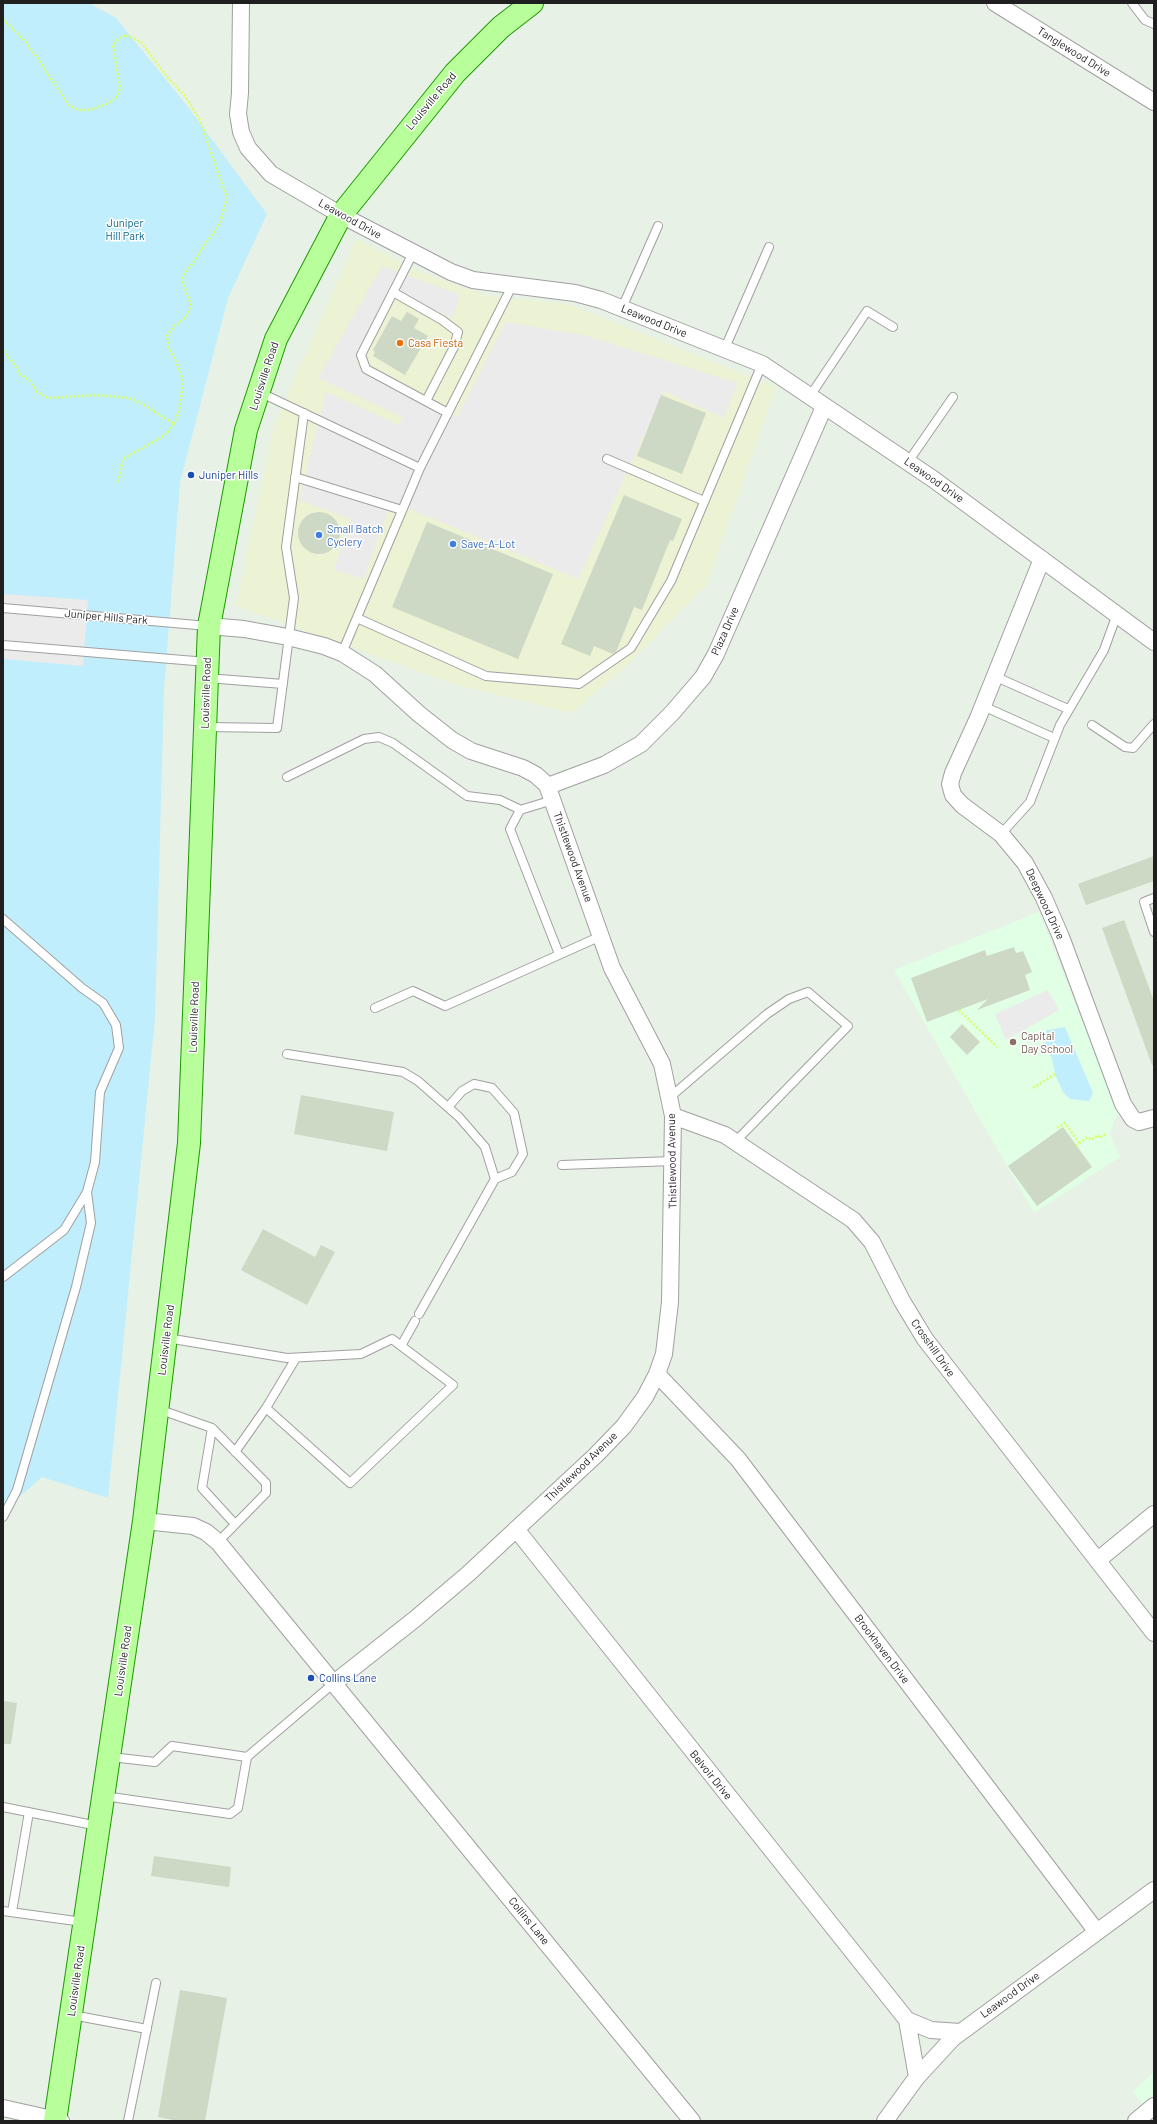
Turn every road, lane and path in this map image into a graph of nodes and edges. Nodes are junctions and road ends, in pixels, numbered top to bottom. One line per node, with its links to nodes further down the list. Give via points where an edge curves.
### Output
1 (532, 3): 8 (main road, Louisville Road, via 501,27 455,72)
2 (995, 3): 7 (street, Tanglewood Drive)
3 (1132, 3): 6 (lane, via 1145,20)
4 (244, 4): 8 (street, Leawood Drive, via 238,114 241,132 248,148 271,174)
5 (3, 18): 26 (path, via 27,42 63,99 78,110 90,110 109,103 118,96 120,88 113,45 126,35 141,42 185,96 200,120 227,198 220,222 184,277 183,283 191,304 190,310 167,336 183,383 179,411)
6 (1154, 24)
7 (1154, 102)
8 (341, 215): 11 (street, Leawood Drive); 19 (main road, Louisville Road, via 276,339)
9 (658, 226): 14 (lane)
10 (769, 247): 16 (lane)
11 (412, 253): 12 (street, Leawood Drive, via 473,280); 13 (lane)
12 (512, 286): 14 (street, Leawood Drive, via 575,293); 25 (lane)
13 (393, 292): 22 (lane, via 458,332 454,347); 22 (lane, via 361,355 366,369)
14 (622, 308): 16 (street, Leawood Drive)
15 (893, 327): 20 (lane, via 867,311)
16 (725, 348): 18 (street, Leawood Drive)
17 (3, 351): 26 (path, via 37,392 48,398 96,395 129,398)
18 (762, 364): 20 (street, Leawood Drive); 32 (lane)
19 (258, 392): 24 (lane); 38 (main road, Louisville Road, via 246,430)
20 (810, 396): 23 (street, Leawood Drive)
21 (953, 397): 28 (lane)
22 (426, 401): 25 (lane)
23 (824, 407): 28 (street, Leawood Drive); 53 (street, Plaza Drive, via 716,654 703,677 641,744)
24 (304, 413): 29 (lane); 30 (lane)
25 (448, 413): 29 (lane)
26 (174, 424): 31 (path, via 162,437 123,459)
27 (607, 459): 32 (lane)
28 (908, 462): 34 (street, Leawood Drive)
29 (420, 468): 33 (lane)
30 (295, 477): 33 (lane); 39 (lane, via 286,547 294,598)
31 (118, 484)
32 (704, 501): 37 (lane, via 670,581 631,648 579,684 486,676)
33 (402, 510): 37 (lane)
34 (1042, 559): 36 (street, Leawood Drive); 44 (street, Deepwood Drive)
35 (3, 608): 38 (lane, Juniper Hills Park)
36 (1117, 614): 40 (street, Leawood Drive); 47 (lane, via 1104,650)
37 (357, 618): 42 (lane)
38 (209, 626): 39 (street); 43 (main road, Louisville Road)
39 (288, 637): 42 (street); 45 (lane)
40 (1154, 642)
41 (3, 645): 43 (lane)
42 (342, 653): 53 (street, via 375,674 452,740 536,775)
43 (207, 670): 45 (lane); 50 (main road, Louisville Road)
44 (994, 676): 46 (street, Deepwood Drive); 47 (lane)
45 (283, 684): 50 (lane, via 277,728)
46 (983, 706): 51 (lane); 55 (street, Deepwood Drive, via 950,784 953,795 962,805)
47 (1068, 709): 51 (lane)
48 (1154, 724): 49 (lane, via 1133,748 1124,747)
49 (1092, 725)
50 (204, 727): 81 (main road, Louisville Road, via 190,1143)
51 (1054, 738): 55 (lane, via 1030,802)
52 (287, 777): 54 (lane, via 364,739 379,737 393,743 467,796 500,800)
53 (550, 793): 54 (lane); 59 (street, Thistlewood Avenue)
54 (521, 810): 60 (lane, via 510,829)
55 (1001, 834): 70 (street, Deepwood Drive, via 1025,863 1044,898 1092,1018 1122,1104 1133,1119 1139,1122)
56 (1154, 898): 58 (lane, via 1144,902)
57 (3, 919): 79 (lane, via 82,988 103,1003 116,1025 119,1048 100,1092 94,1162)
58 (1154, 932)
59 (601, 936): 60 (lane); 67 (street, Thistlewood Avenue, via 612,968 662,1064)
60 (559, 954): 61 (lane, via 445,1006 413,991)
61 (375, 1008)
62 (959, 1010): 63 (path)
63 (996, 1047)
64 (287, 1054): 68 (lane, via 403,1072 418,1081)
65 (1055, 1074): 66 (path)
66 (1033, 1088)
67 (669, 1098): 69 (street, Thistlewood Avenue); 73 (lane, via 767,1014 789,999 808,992 848,1026)
68 (448, 1107): 78 (lane, via 484,1147); 78 (lane, via 462,1091 474,1084 492,1088 514,1113 523,1154 512,1172)
69 (674, 1116): 73 (street, Crosshill Drive, via 725,1135); 76 (street, Thistlewood Avenue)
70 (1154, 1118)
71 (1057, 1128): 74 (path, via 1065,1123)
72 (1107, 1133): 74 (path, via 1091,1140 1088,1137)
73 (735, 1142): 95 (street, Crosshill Drive, via 853,1220 872,1242 925,1339)
74 (1079, 1143): 75 (path)
75 (1076, 1146)
76 (673, 1162): 77 (lane); 84 (street, Thistlewood Avenue, via 670,1302 664,1354)
77 (562, 1165)
78 (495, 1179): 82 (lane)
79 (87, 1192): 80 (lane, via 64,1230); 90 (lane, via 91,1223 76,1287 17,1490)
80 (3, 1276)
81 (166, 1338): 83 (lane); 86 (main road, Louisville Road)
82 (401, 1346): 83 (lane, via 392,1339 361,1354); 85 (lane, via 453,1385 350,1483)
83 (296, 1358): 85 (lane)
84 (657, 1374): 93 (street, Thistlewood Avenue, via 646,1397 624,1426); 107 (street, Brookhaven Drive, via 738,1459)
85 (266, 1408): 88 (lane)
86 (158, 1409): 87 (lane); 91 (main road, Louisville Road)
87 (212, 1428): 88 (lane); 92 (lane, via 202,1488)
88 (235, 1452): 92 (lane, via 266,1483 267,1488 266,1493)
89 (1154, 1514): 95 (street)
90 (3, 1517)
91 (144, 1521): 94 (street, Collins Lane, via 193,1526); 98 (main road, Louisville Road)
92 (235, 1524): 94 (lane)
93 (516, 1529): 97 (street, Thistlewood Avenue, via 415,1619); 110 (street, Belvoir Drive)
94 (218, 1542): 97 (street, Collins Lane)
95 (1098, 1560): 96 (street, Crosshill Drive)
96 (1154, 1633)
97 (334, 1682): 99 (lane); 118 (street, Collins Lane)
98 (109, 1757): 99 (lane, via 155,1762 172,1746); 100 (main road, Louisville Road)
99 (247, 1757): 100 (lane, via 238,1808 230,1814)
100 (104, 1796): 103 (main road, Louisville Road)
101 (3, 1807): 102 (lane)
102 (29, 1812): 103 (lane); 105 (lane)
103 (99, 1826): 106 (main road, Louisville Road)
104 (1154, 1890): 107 (street, Leawood Drive)
105 (7, 1912): 106 (lane)
106 (84, 1923): 109 (main road, Louisville Road)
107 (1097, 1932): 112 (street, Leawood Drive)
108 (156, 1983): 111 (lane)
109 (71, 2015): 111 (lane); 116 (main road, Louisville Road)
110 (907, 2020): 112 (street, Belvoir Drive, via 931,2030); 113 (street, Belvoir Drive)
111 (147, 2029): 117 (lane)
112 (960, 2032): 113 (street, Leawood Drive)
113 (918, 2077): 119 (street, Leawood Drive)
114 (1154, 2106): 120 (street)
115 (3, 2108): 116 (street)
116 (57, 2120)
117 (128, 2121)
118 (692, 2121)
119 (885, 2121)
120 (1136, 2121)

